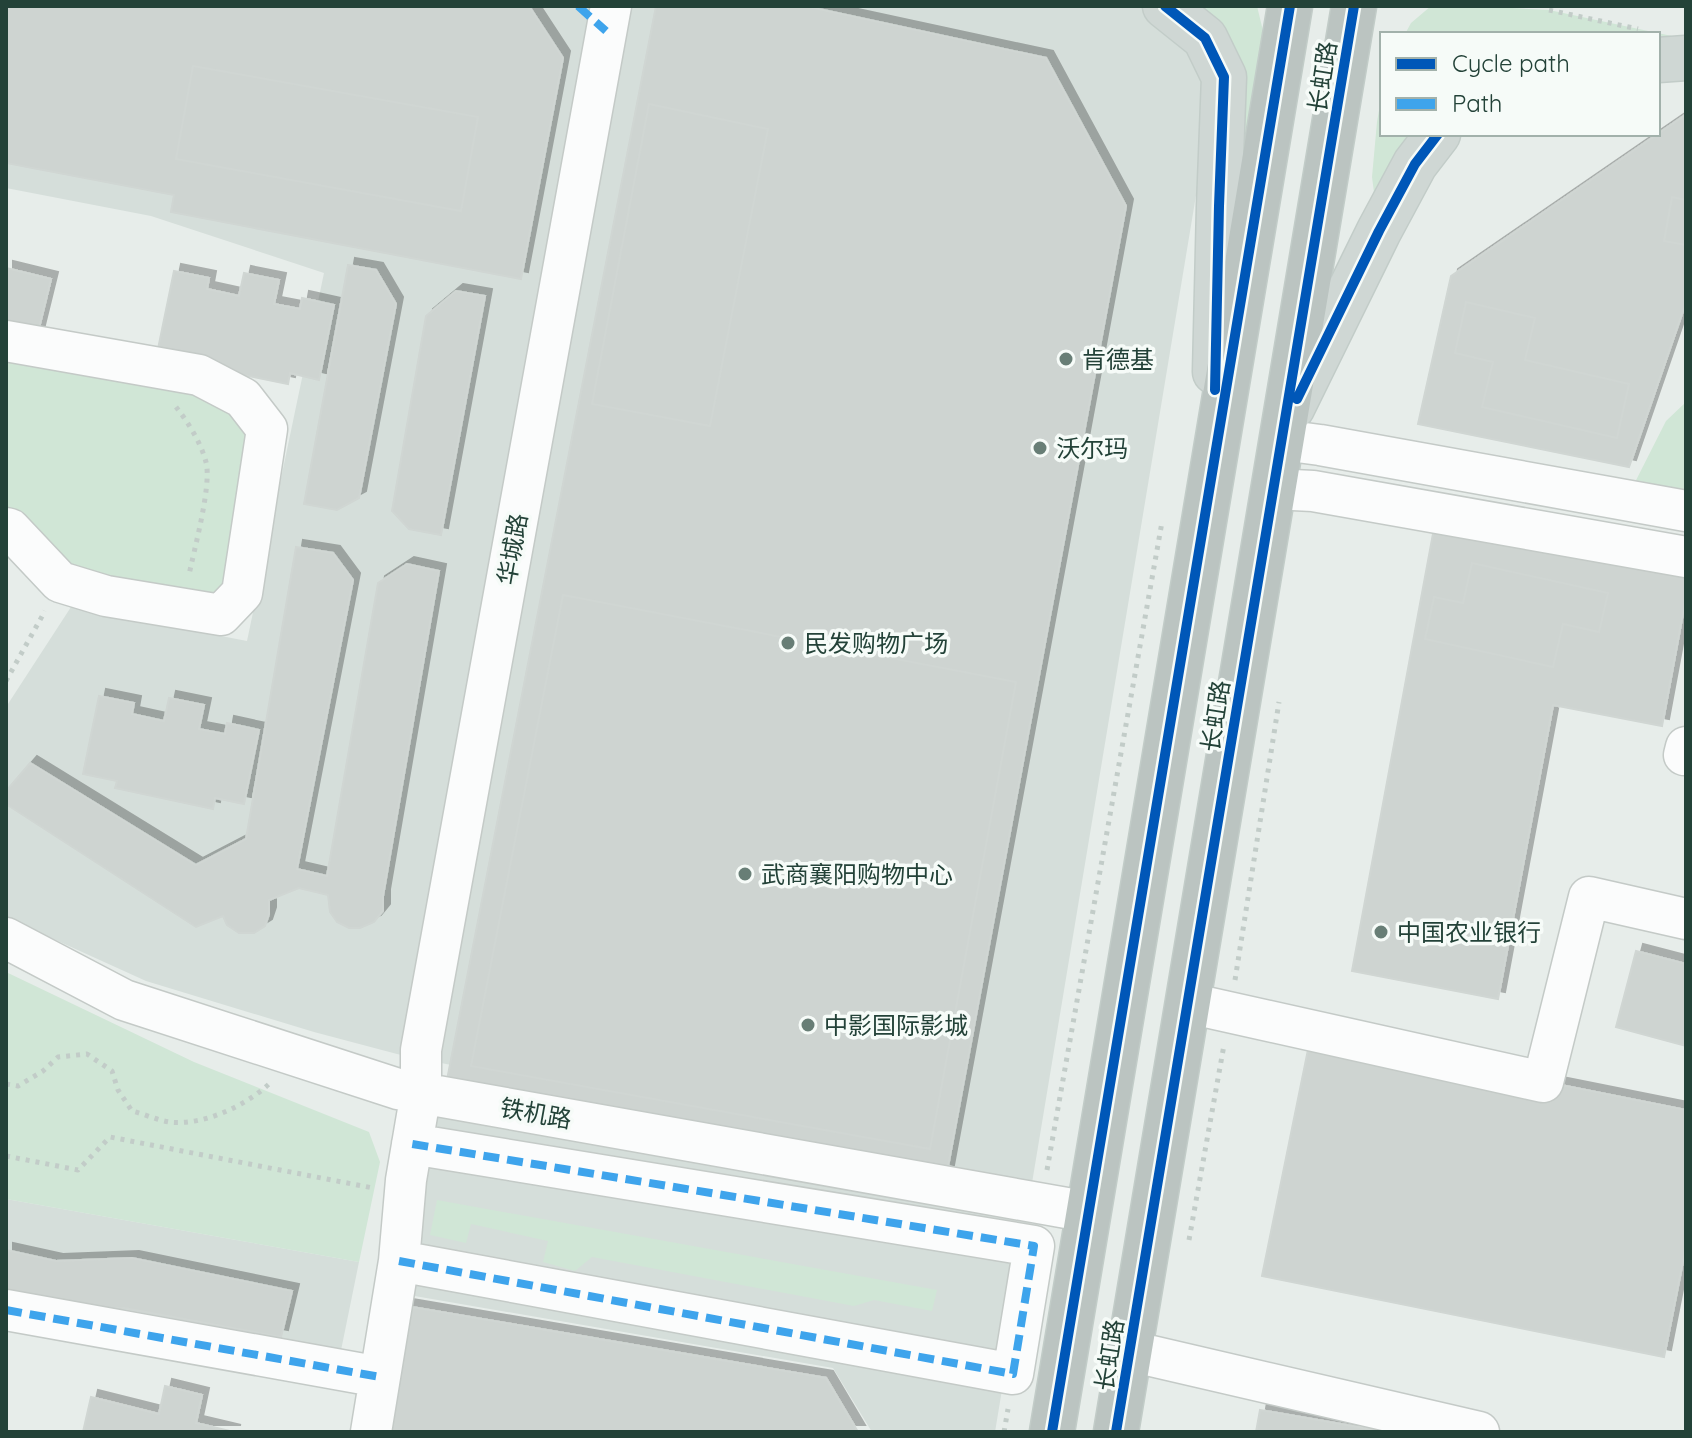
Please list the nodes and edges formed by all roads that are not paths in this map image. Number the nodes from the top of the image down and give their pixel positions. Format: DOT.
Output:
graph roads {
  1 [pos="1165,6"];
  2 [pos="1290,6"];
  3 [pos="1354,6"];
  4 [pos="598,14"];
  5 [pos="1660,48"];
  6 [pos="1686,58"];
  7 [pos="1436,136"];
  8 [pos="6,341"];
  9 [pos="1279,457"];
  10 [pos="1214,462"];
  11 [pos="1686,511"];
  12 [pos="6,528"];
  13 [pos="1686,557"];
  14 [pos="1686,747"];
  15 [pos="1686,755"];
  16 [pos="1686,919"];
  17 [pos="6,938"];
  18 [pos="1188,1003"];
  19 [pos="421,1092"];
  20 [pos="412,1144"];
  21 [pos="1089,1212"];
  22 [pos="399,1261"];
  23 [pos="6,1310"];
  24 [pos="1130,1351"];
  25 [pos="380,1377"];
  26 [pos="371,1432"];
  27 [pos="1052,1432"];
  28 [pos="1116,1432"];
  29 [pos="1479,1432"];
  1 -- 10 [label="main road"];
  2 -- 10 [label="highway, 长虹路"];
  3 -- 9 [label="highway, 长虹路"];
  4 -- 19 [label="street, 华城路"];
  5 -- 6 [label="main road"];
  7 -- 9 [label="main road"];
  8 -- 12 [label="street"];
  9 -- 10 [label="highway"];
  9 -- 11 [label="street"];
  9 -- 13 [label="street"];
  9 -- 18 [label="highway, 长虹路"];
  10 -- 21 [label="highway, 长虹路"];
  14 -- 15 [label="street"];
  16 -- 18 [label="street"];
  17 -- 19 [label="street, 铁机路"];
  18 -- 24 [label="highway, 长虹路"];
  19 -- 20 [label="street, 华城路"];
  19 -- 21 [label="street, 铁机路"];
  20 -- 22 [label="street, 华城路"];
  20 -- 22 [label="street"];
  21 -- 27 [label="highway, 长虹路"];
  22 -- 25 [label="street, 华城路"];
  23 -- 25 [label="street"];
  24 -- 28 [label="highway, 长虹路"];
  24 -- 29 [label="street"];
  25 -- 26 [label="street, 华城路"];
}
